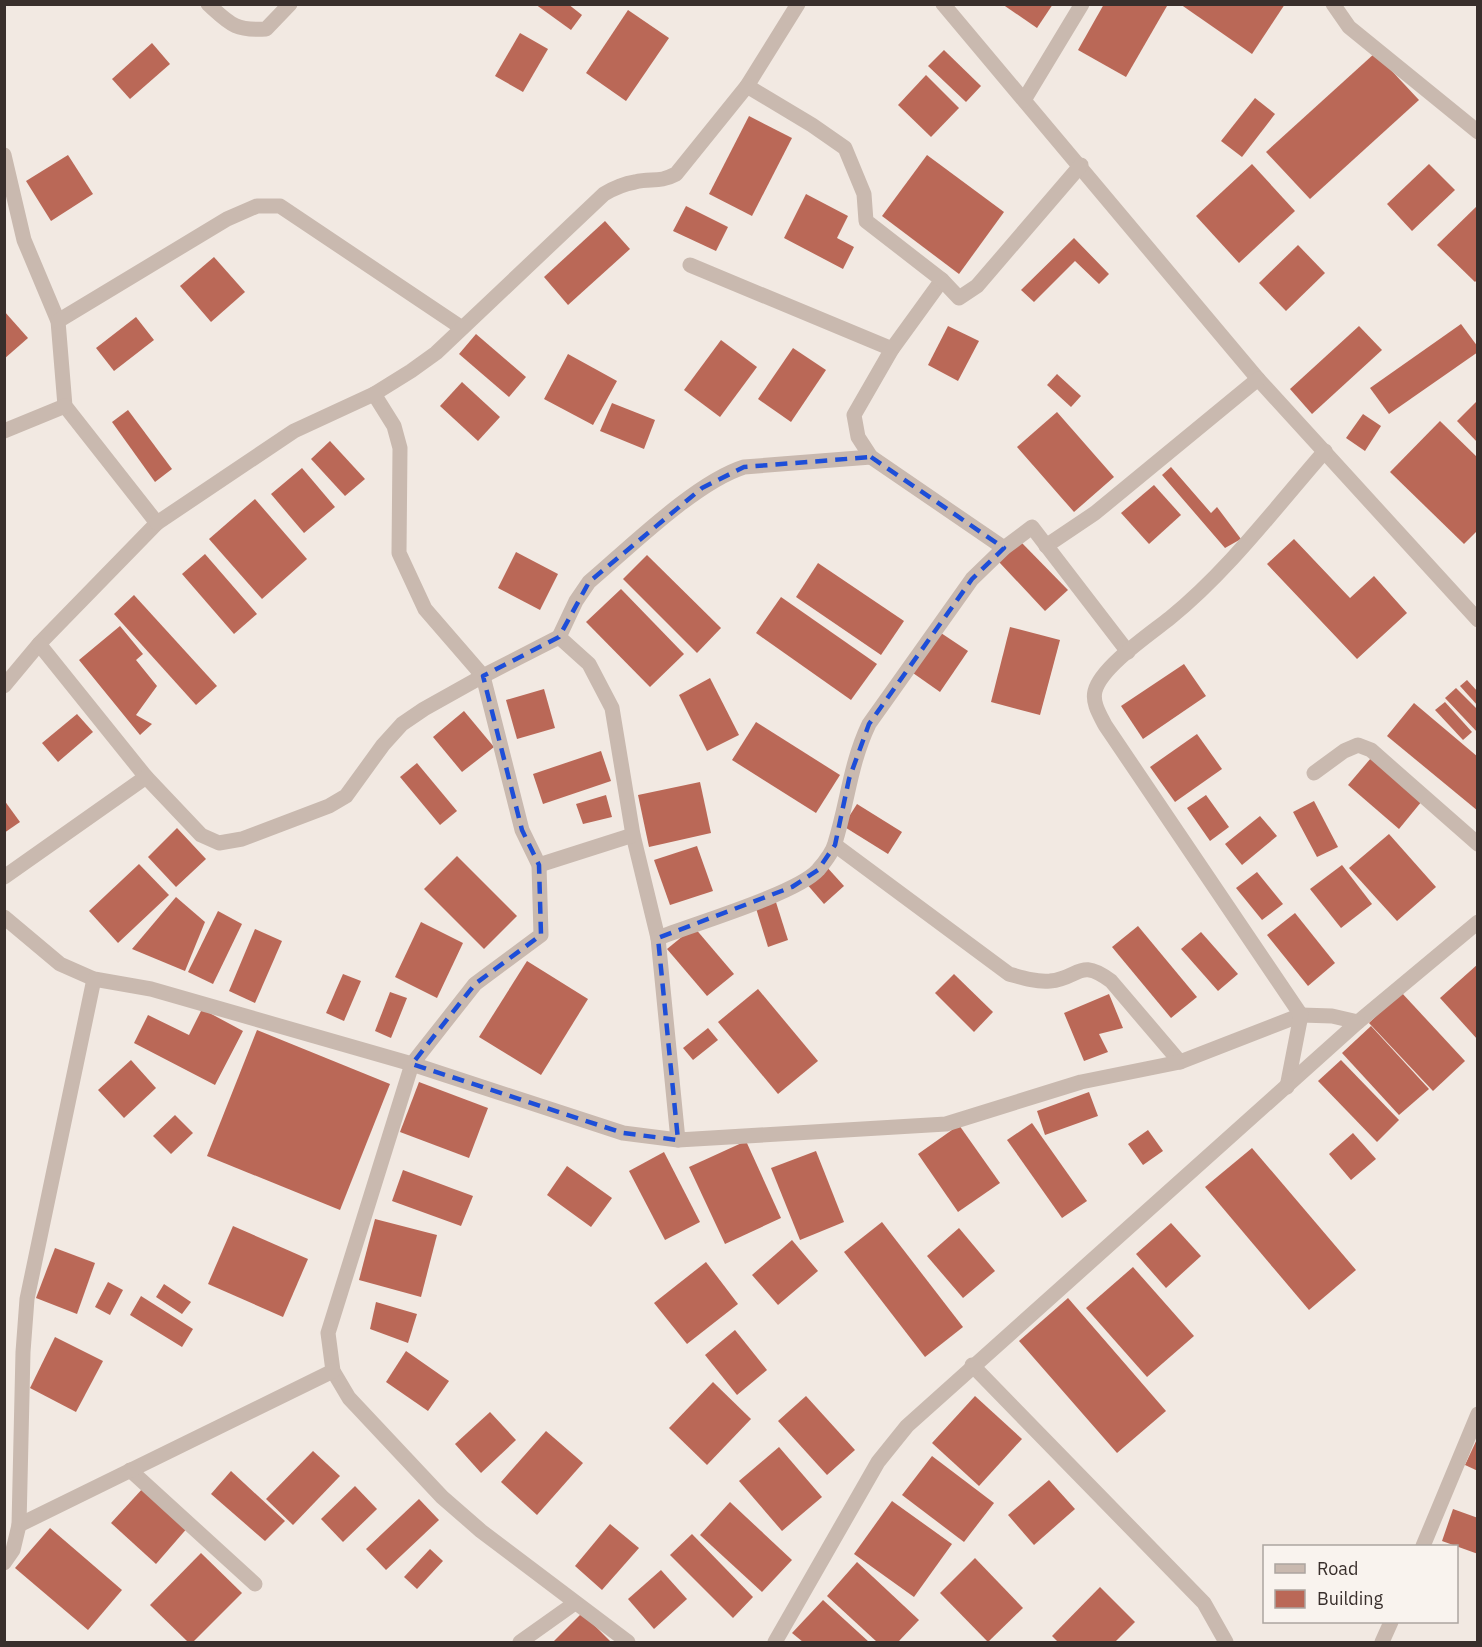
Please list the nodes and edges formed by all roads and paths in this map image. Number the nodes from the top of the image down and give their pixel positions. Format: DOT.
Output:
graph roads {
  1 [pos="208,4"];
  2 [pos="290,4"];
  3 [pos="798,4"];
  4 [pos="944,4"];
  5 [pos="1082,4"];
  6 [pos="1333,4"];
  7 [pos="747,86"];
  8 [pos="1024,100"];
  9 [pos="1478,132"];
  10 [pos="5,158"];
  11 [pos="1081,165"];
  12 [pos="690,265"];
  13 [pos="942,280"];
  14 [pos="58,321"];
  15 [pos="462,328"];
  16 [pos="892,349"];
  17 [pos="1258,379"];
  18 [pos="374,394"];
  19 [pos="65,406"];
  20 [pos="4,431"];
  21 [pos="1325,451"];
  22 [pos="871,457"];
  23 [pos="157,524"];
  24 [pos="1046,546"];
  25 [pos="1004,548"];
  26 [pos="1478,620"];
  27 [pos="559,637"];
  28 [pos="39,644"];
  29 [pos="1128,652"];
  30 [pos="483,676"];
  31 [pos="4,686"];
  32 [pos="1314,773"];
  33 [pos="146,777"];
  34 [pos="633,835"];
  35 [pos="1478,844"];
  36 [pos="835,845"];
  37 [pos="539,865"];
  38 [pos="4,877"];
  39 [pos="4,917"];
  40 [pos="1478,922"];
  41 [pos="658,938"];
  42 [pos="94,979"];
  43 [pos="1300,1015"];
  44 [pos="1358,1022"];
  45 [pos="1180,1062"];
  46 [pos="412,1064"];
  47 [pos="1287,1087"];
  48 [pos="678,1140"];
  49 [pos="972,1365"];
  50 [pos="333,1371"];
  51 [pos="1478,1414"];
  52 [pos="130,1470"];
  53 [pos="19,1525"];
  54 [pos="1423,1545"];
  55 [pos="4,1563"];
  56 [pos="255,1584"];
  57 [pos="575,1603"];
  58 [pos="1391,1623"];
  59 [pos="520,1642"];
  60 [pos="628,1642"];
  61 [pos="775,1642"];
  62 [pos="1226,1642"];
  63 [pos="1382,1642"];
  1 -- 2 [label="street"];
  3 -- 7 [label="street"];
  4 -- 8 [label="street"];
  5 -- 8 [label="street"];
  6 -- 9 [label="street"];
  7 -- 13 [label="street"];
  7 -- 15 [label="street"];
  8 -- 11 [label="street"];
  10 -- 14 [label="street"];
  11 -- 13 [label="street"];
  11 -- 17 [label="street"];
  12 -- 16 [label="street"];
  13 -- 16 [label="street"];
  14 -- 15 [label="street"];
  14 -- 19 [label="street"];
  15 -- 18 [label="street"];
  16 -- 22 [label="street"];
  17 -- 21 [label="street"];
  17 -- 24 [label="street"];
  18 -- 23 [label="street"];
  18 -- 30 [label="street"];
  19 -- 20 [label="street"];
  19 -- 23 [label="street"];
  21 -- 26 [label="street"];
  21 -- 29 [label="street"];
  22 -- 25 [label="street"];
  22 -- 27 [label="street"];
  23 -- 28 [label="street"];
  24 -- 25 [label="street"];
  24 -- 29 [label="street"];
  25 -- 36 [label="street"];
  27 -- 30 [label="street"];
  27 -- 34 [label="street"];
  28 -- 31 [label="street"];
  28 -- 33 [label="street"];
  29 -- 43 [label="street"];
  30 -- 33 [label="street"];
  30 -- 37 [label="street"];
  32 -- 35 [label="street"];
  33 -- 38 [label="street"];
  34 -- 37 [label="street"];
  34 -- 41 [label="street"];
  36 -- 41 [label="street"];
  36 -- 45 [label="street"];
  37 -- 46 [label="street"];
  39 -- 42 [label="street"];
  40 -- 44 [label="street"];
  41 -- 48 [label="street"];
  42 -- 46 [label="street"];
  42 -- 53 [label="street"];
  43 -- 44 [label="street"];
  43 -- 45 [label="street"];
  43 -- 47 [label="street"];
  44 -- 47 [label="street"];
  45 -- 48 [label="street"];
  46 -- 48 [label="street"];
  46 -- 50 [label="street"];
  47 -- 49 [label="street"];
  49 -- 61 [label="street"];
  49 -- 62 [label="street"];
  50 -- 52 [label="street"];
  50 -- 57 [label="street"];
  51 -- 54 [label="street"];
  52 -- 53 [label="street"];
  52 -- 56 [label="street"];
  53 -- 55 [label="street"];
  57 -- 59 [label="street"];
  57 -- 60 [label="street"];
  58 -- 63 [label="street"];
}
